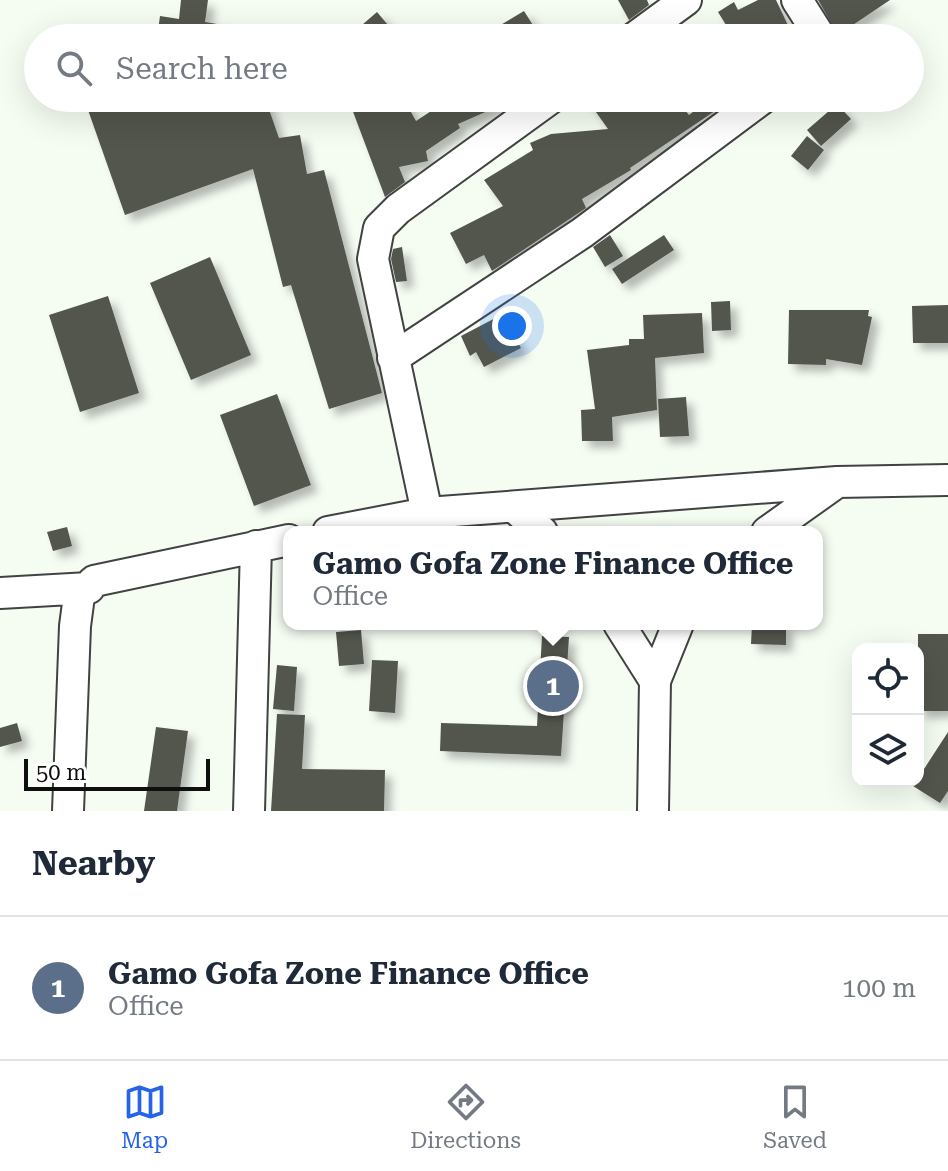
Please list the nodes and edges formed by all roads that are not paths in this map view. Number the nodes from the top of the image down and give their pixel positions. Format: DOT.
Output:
graph roads {
  1 [pos="686,0"];
  2 [pos="797,0"];
  3 [pos="653,24"];
  4 [pos="812,24"];
  5 [pos="532,112"];
  6 [pos="744,112"];
  7 [pos="393,358"];
  8 [pos="948,480"];
  9 [pos="837,482"];
  10 [pos="514,507"];
  11 [pos="427,513"];
  12 [pos="359,526"];
  13 [pos="535,526"];
  14 [pos="775,526"];
  15 [pos="283,541"];
  16 [pos="256,546"];
  17 [pos="89,588"];
  18 [pos="0,593"];
  19 [pos="623,630"];
  20 [pos="676,630"];
  21 [pos="655,681"];
  22 [pos="68,811"];
  23 [pos="249,811"];
  24 [pos="653,811"];
  1 -- 3 [label="street"];
  2 -- 4 [label="street"];
  5 -- 7 [label="street"];
  6 -- 7 [label="street"];
  7 -- 11 [label="street"];
  8 -- 9 [label="street"];
  9 -- 10 [label="street"];
  9 -- 14 [label="street"];
  10 -- 11 [label="street"];
  10 -- 13 [label="street"];
  11 -- 12 [label="street"];
  15 -- 16 [label="street"];
  16 -- 17 [label="street"];
  16 -- 23 [label="street"];
  17 -- 18 [label="street"];
  17 -- 22 [label="street"];
  19 -- 21 [label="street"];
  20 -- 21 [label="street"];
  21 -- 24 [label="street"];
}
